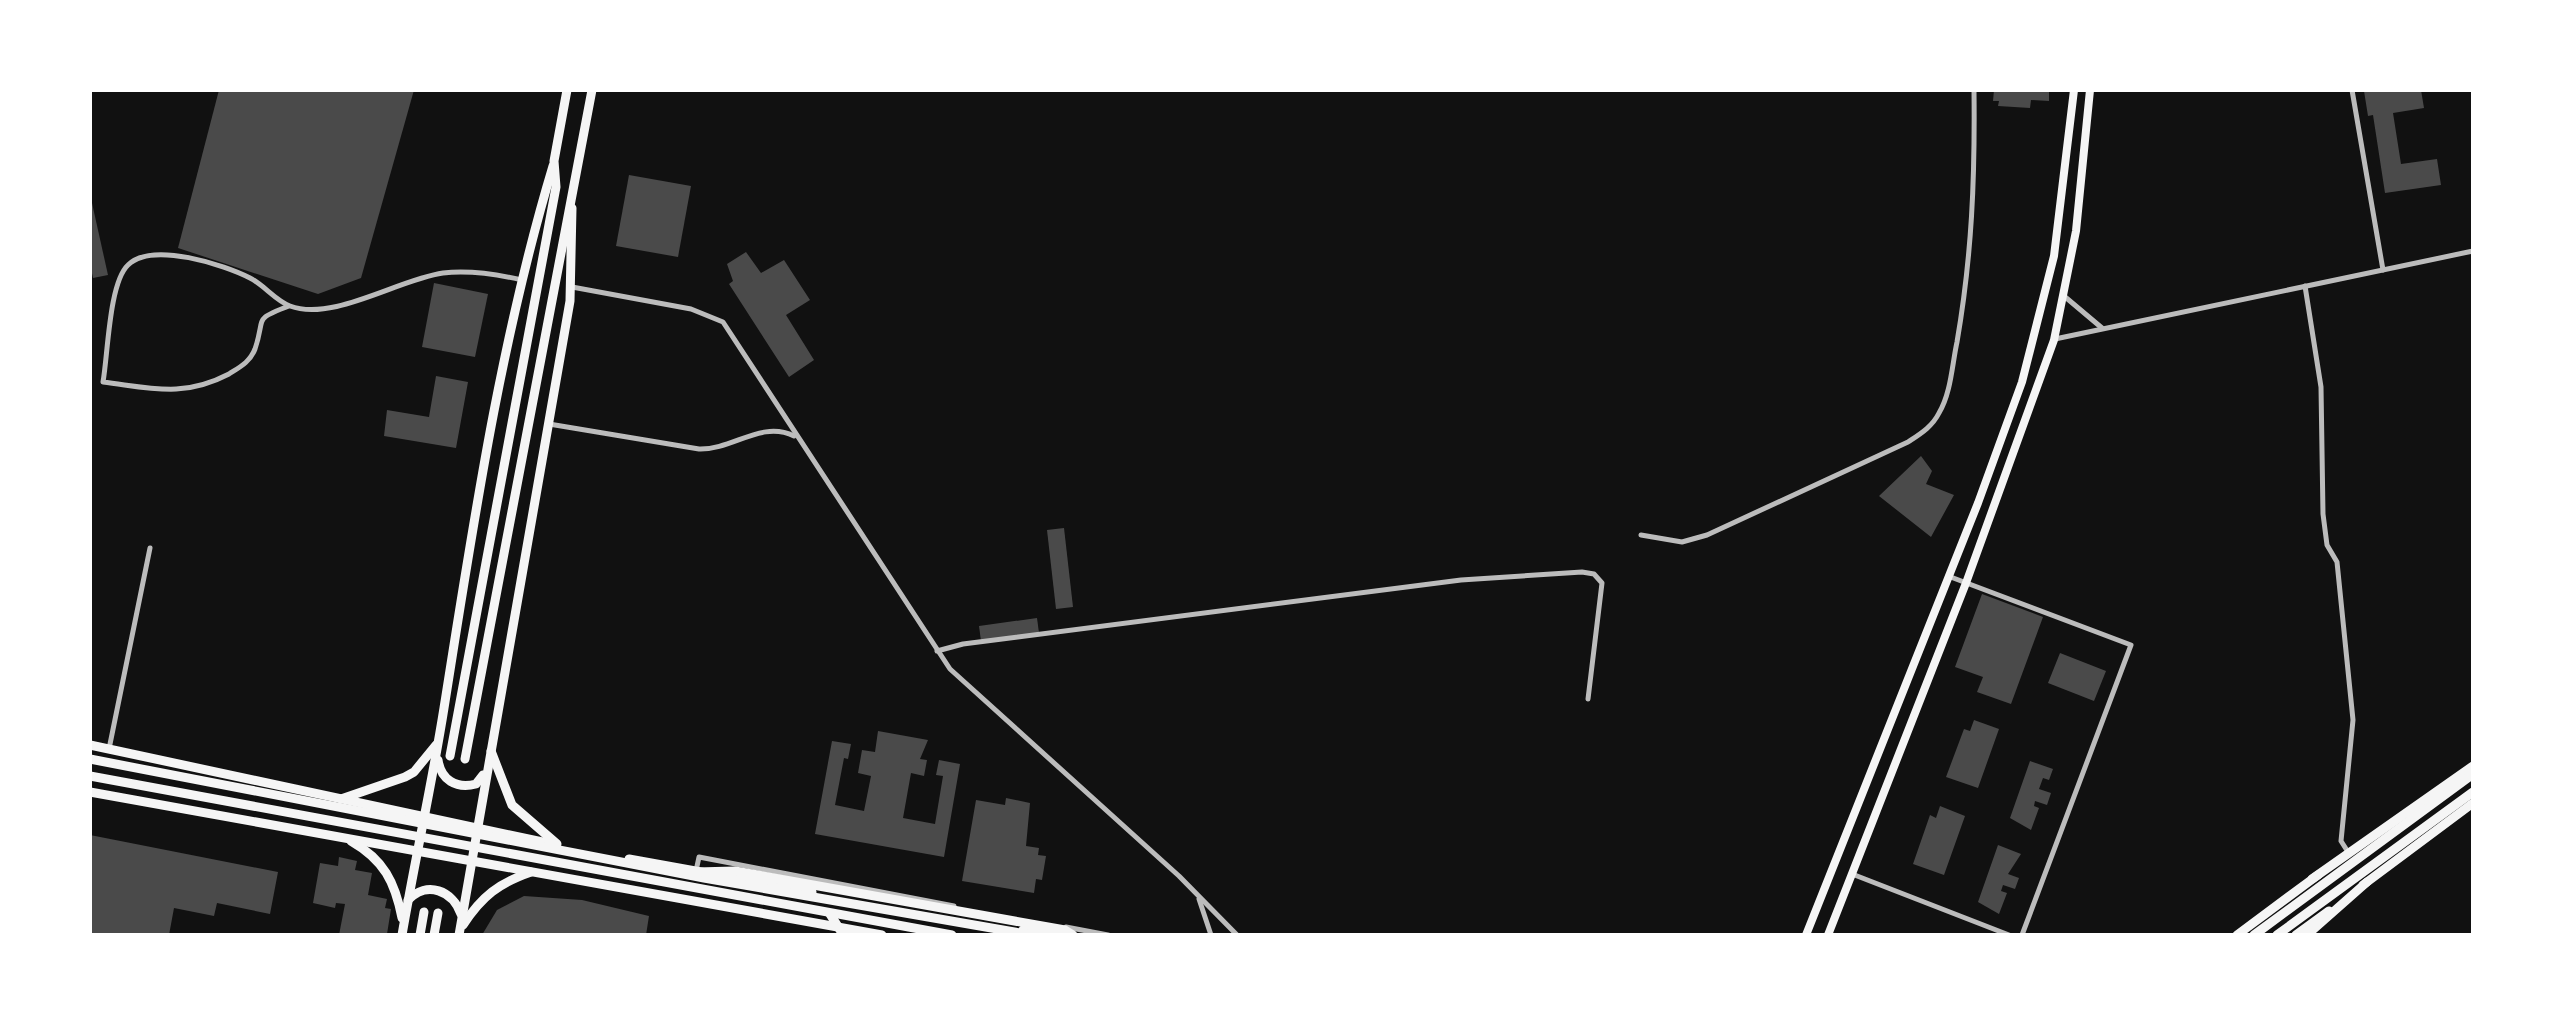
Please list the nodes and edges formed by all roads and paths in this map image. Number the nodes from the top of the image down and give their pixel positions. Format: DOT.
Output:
graph roads {
  1 [pos="567,90"];
  2 [pos="592,90"];
  3 [pos="1974,90"];
  4 [pos="2074,90"];
  5 [pos="2090,90"];
  6 [pos="2352,90"];
  7 [pos="554,161"];
  8 [pos="572,192"];
  9 [pos="2473,251"];
  10 [pos="2383,271"];
  11 [pos="522,280"];
  12 [pos="2305,286"];
  13 [pos="572,287"];
  14 [pos="2064,296"];
  15 [pos="289,306"];
  16 [pos="2103,328"];
  17 [pos="2054,340"];
  18 [pos="549,424"];
  19 [pos="794,436"];
  20 [pos="1641,535"];
  21 [pos="150,548"];
  22 [pos="1948,576"];
  23 [pos="1966,583"];
  24 [pos="937,651"];
  25 [pos="1588,699"];
  26 [pos="439,742"];
  27 [pos="90,745"];
  28 [pos="490,747"];
  29 [pos="109,749"];
  30 [pos="437,753"];
  31 [pos="450,756"];
  32 [pos="90,759"];
  33 [pos="465,759"];
  34 [pos="2473,764"];
  35 [pos="487,770"];
  36 [pos="2473,774"];
  37 [pos="90,776"];
  38 [pos="90,792"];
  39 [pos="2473,792"];
  40 [pos="338,800"];
  41 [pos="2473,803"];
  42 [pos="423,818"];
  43 [pos="478,829"];
  44 [pos="345,837"];
  45 [pos="559,846"];
  46 [pos="417,850"];
  47 [pos="2348,852"];
  48 [pos="472,860"];
  49 [pos="535,871"];
  50 [pos="696,872"];
  51 [pos="1852,874"];
  52 [pos="2312,879"];
  53 [pos="2367,882"];
  54 [pos="1198,895"];
  55 [pos="408,900"];
  56 [pos="424,912"];
  57 [pos="438,913"];
  58 [pos="830,914"];
  59 [pos="462,917"];
  60 [pos="403,931"];
  61 [pos="460,933"];
  62 [pos="420,935"];
  63 [pos="434,935"];
  64 [pos="852,935"];
  65 [pos="882,935"];
  66 [pos="952,935"];
  67 [pos="1032,935"];
  68 [pos="1053,935"];
  69 [pos="1073,935"];
  70 [pos="1108,935"];
  71 [pos="1211,935"];
  72 [pos="1237,935"];
  73 [pos="1806,935"];
  74 [pos="1828,935"];
  75 [pos="2009,935"];
  76 [pos="2022,935"];
  77 [pos="2237,935"];
  78 [pos="2254,935"];
  79 [pos="2277,935"];
  80 [pos="2296,935"];
  81 [pos="2307,935"];
  1 -- 7 [label="main road"];
  2 -- 8 [label="main road"];
  3 -- 20 [label="street"];
  4 -- 22 [label="main road"];
  5 -- 14 [label="main road"];
  6 -- 10 [label="street"];
  7 -- 11 [label="main road"];
  7 -- 31 [label="main road"];
  8 -- 13 [label="main road"];
  8 -- 33 [label="main road"];
  9 -- 10 [label="street"];
  10 -- 12 [label="street"];
  11 -- 15 [label="street"];
  11 -- 26 [label="main road"];
  12 -- 16 [label="street"];
  12 -- 47 [label="street"];
  13 -- 18 [label="main road"];
  13 -- 19 [label="street"];
  14 -- 16 [label="street"];
  14 -- 17 [label="main road"];
  15 -- 15 [label="street"];
  16 -- 17 [label="street"];
  17 -- 23 [label="main road"];
  18 -- 19 [label="street"];
  18 -- 28 [label="main road"];
  19 -- 24 [label="street"];
  21 -- 29 [label="street"];
  22 -- 23 [label="street"];
  22 -- 73 [label="main road"];
  23 -- 51 [label="main road"];
  23 -- 76 [label="street"];
  24 -- 25 [label="street"];
  24 -- 54 [label="street"];
  26 -- 30 [label="main road"];
  26 -- 40 [label="main road"];
  27 -- 29 [label="main road"];
  28 -- 35 [label="main road"];
  28 -- 45 [label="main road"];
  29 -- 40 [label="main road"];
  30 -- 35 [label="main road"];
  30 -- 42 [label="main road"];
  32 -- 67 [label="main road"];
  34 -- 47 [label="main road"];
  34 -- 52 [label="main road"];
  35 -- 43 [label="main road"];
  36 -- 78 [label="main road"];
  37 -- 58 [label="main road"];
  38 -- 44 [label="main road"];
  39 -- 79 [label="main road"];
  40 -- 42 [label="main road"];
  41 -- 53 [label="main road"];
  42 -- 43 [label="main road"];
  42 -- 46 [label="main road"];
  43 -- 45 [label="main road"];
  43 -- 48 [label="main road"];
  44 -- 46 [label="main road"];
  44 -- 60 [label="main road"];
  45 -- 50 [label="main road"];
  46 -- 48 [label="main road"];
  46 -- 55 [label="main road"];
  47 -- 52 [label="main road"];
  48 -- 49 [label="main road"];
  48 -- 59 [label="main road"];
  49 -- 61 [label="main road"];
  49 -- 65 [label="main road"];
  50 -- 68 [label="main road"];
  50 -- 69 [label="main road"];
  50 -- 70 [label="street"];
  51 -- 74 [label="main road"];
  51 -- 75 [label="street"];
  52 -- 77 [label="main road"];
  53 -- 80 [label="main road"];
  53 -- 81 [label="main road"];
  54 -- 71 [label="street"];
  54 -- 72 [label="street"];
  55 -- 59 [label="main road"];
  55 -- 60 [label="main road"];
  56 -- 62 [label="main road"];
  57 -- 63 [label="main road"];
  58 -- 64 [label="main road"];
  58 -- 66 [label="main road"];
  59 -- 61 [label="main road"];
}
